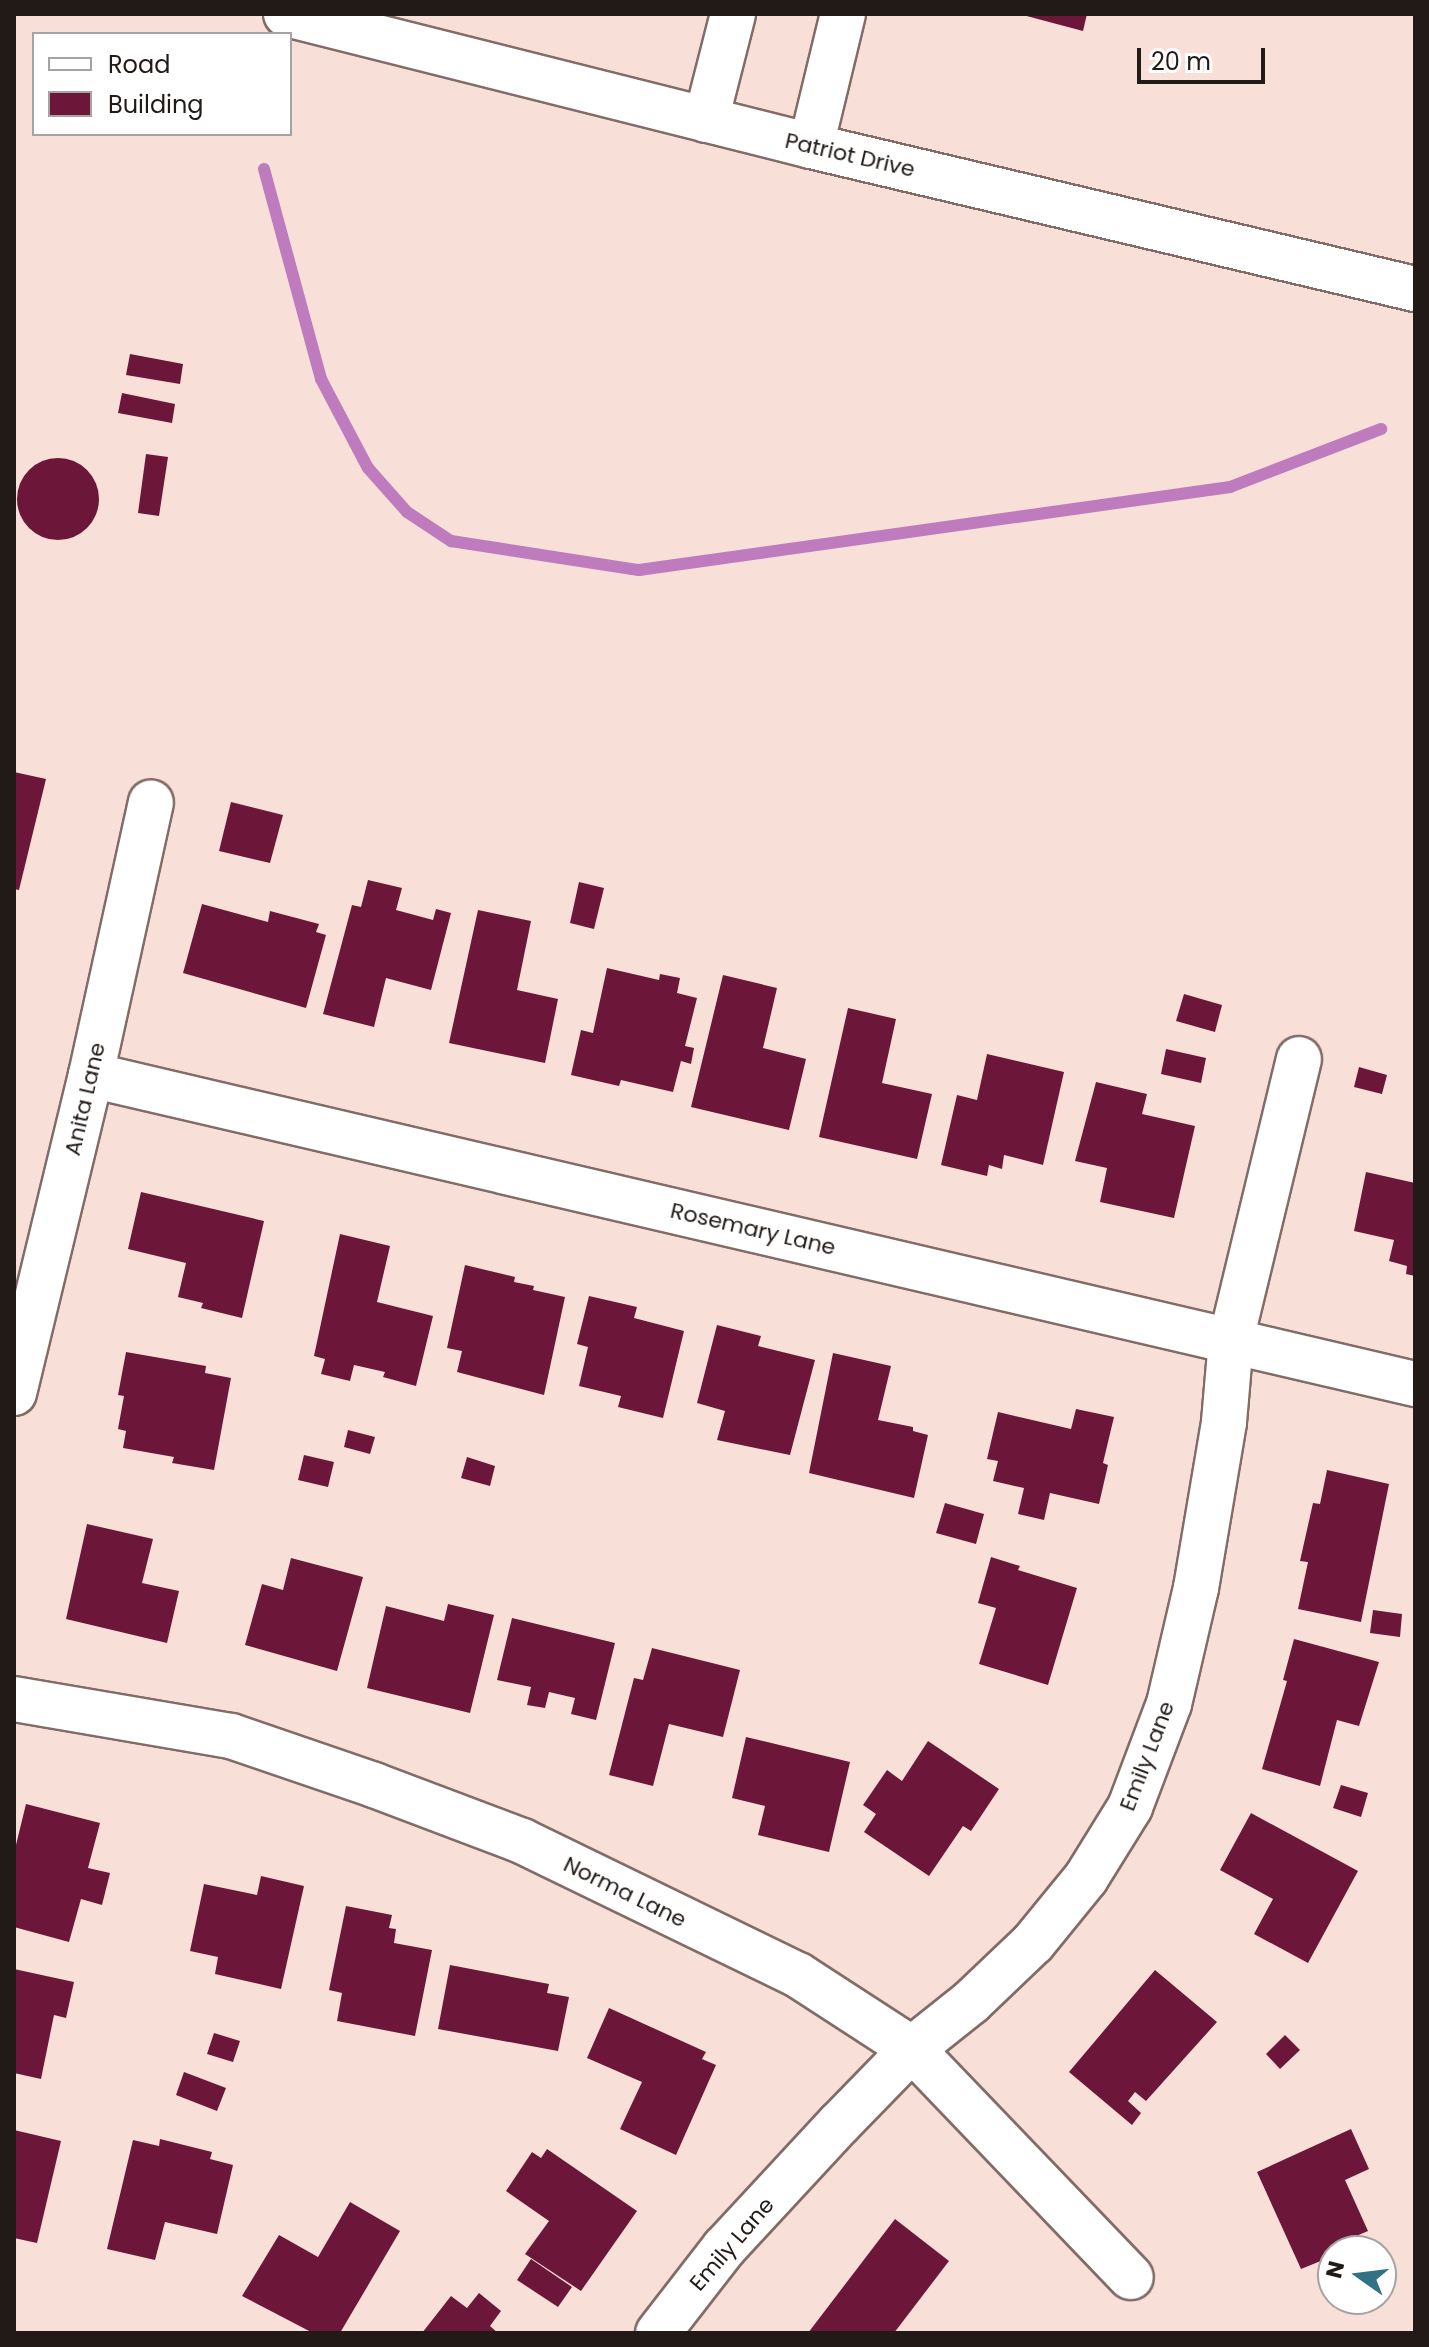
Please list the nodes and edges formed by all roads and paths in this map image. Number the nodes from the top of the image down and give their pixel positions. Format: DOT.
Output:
graph roads {
  1 [pos="286,14"];
  2 [pos="733,14"];
  3 [pos="843,14"];
  4 [pos="706,120"];
  5 [pos="811,146"];
  6 [pos="1415,289"];
  7 [pos="151,803"];
  8 [pos="1299,1059"];
  9 [pos="91,1075"];
  10 [pos="1231,1340"];
  11 [pos="1415,1384"];
  12 [pos="14,1393"];
  13 [pos="14,1699"];
  14 [pos="912,2049"];
  15 [pos="1131,2277"];
  16 [pos="658,2333"];
  1 -- 4 [label="street, Patriot Drive"];
  2 -- 4 [label="street"];
  3 -- 5 [label="street"];
  4 -- 5 [label="street, Patriot Drive"];
  5 -- 6 [label="street, Patriot Drive"];
  7 -- 9 [label="street, Anita Lane"];
  8 -- 10 [label="street, Emily Lane"];
  9 -- 10 [label="street, Rosemary Lane"];
  9 -- 12 [label="street, Anita Lane"];
  10 -- 11 [label="street, Rosemary Lane"];
  10 -- 14 [label="street, Emily Lane"];
  13 -- 14 [label="street, Norma Lane"];
  14 -- 15 [label="street, Norma Lane"];
  14 -- 16 [label="street, Emily Lane"];
}
